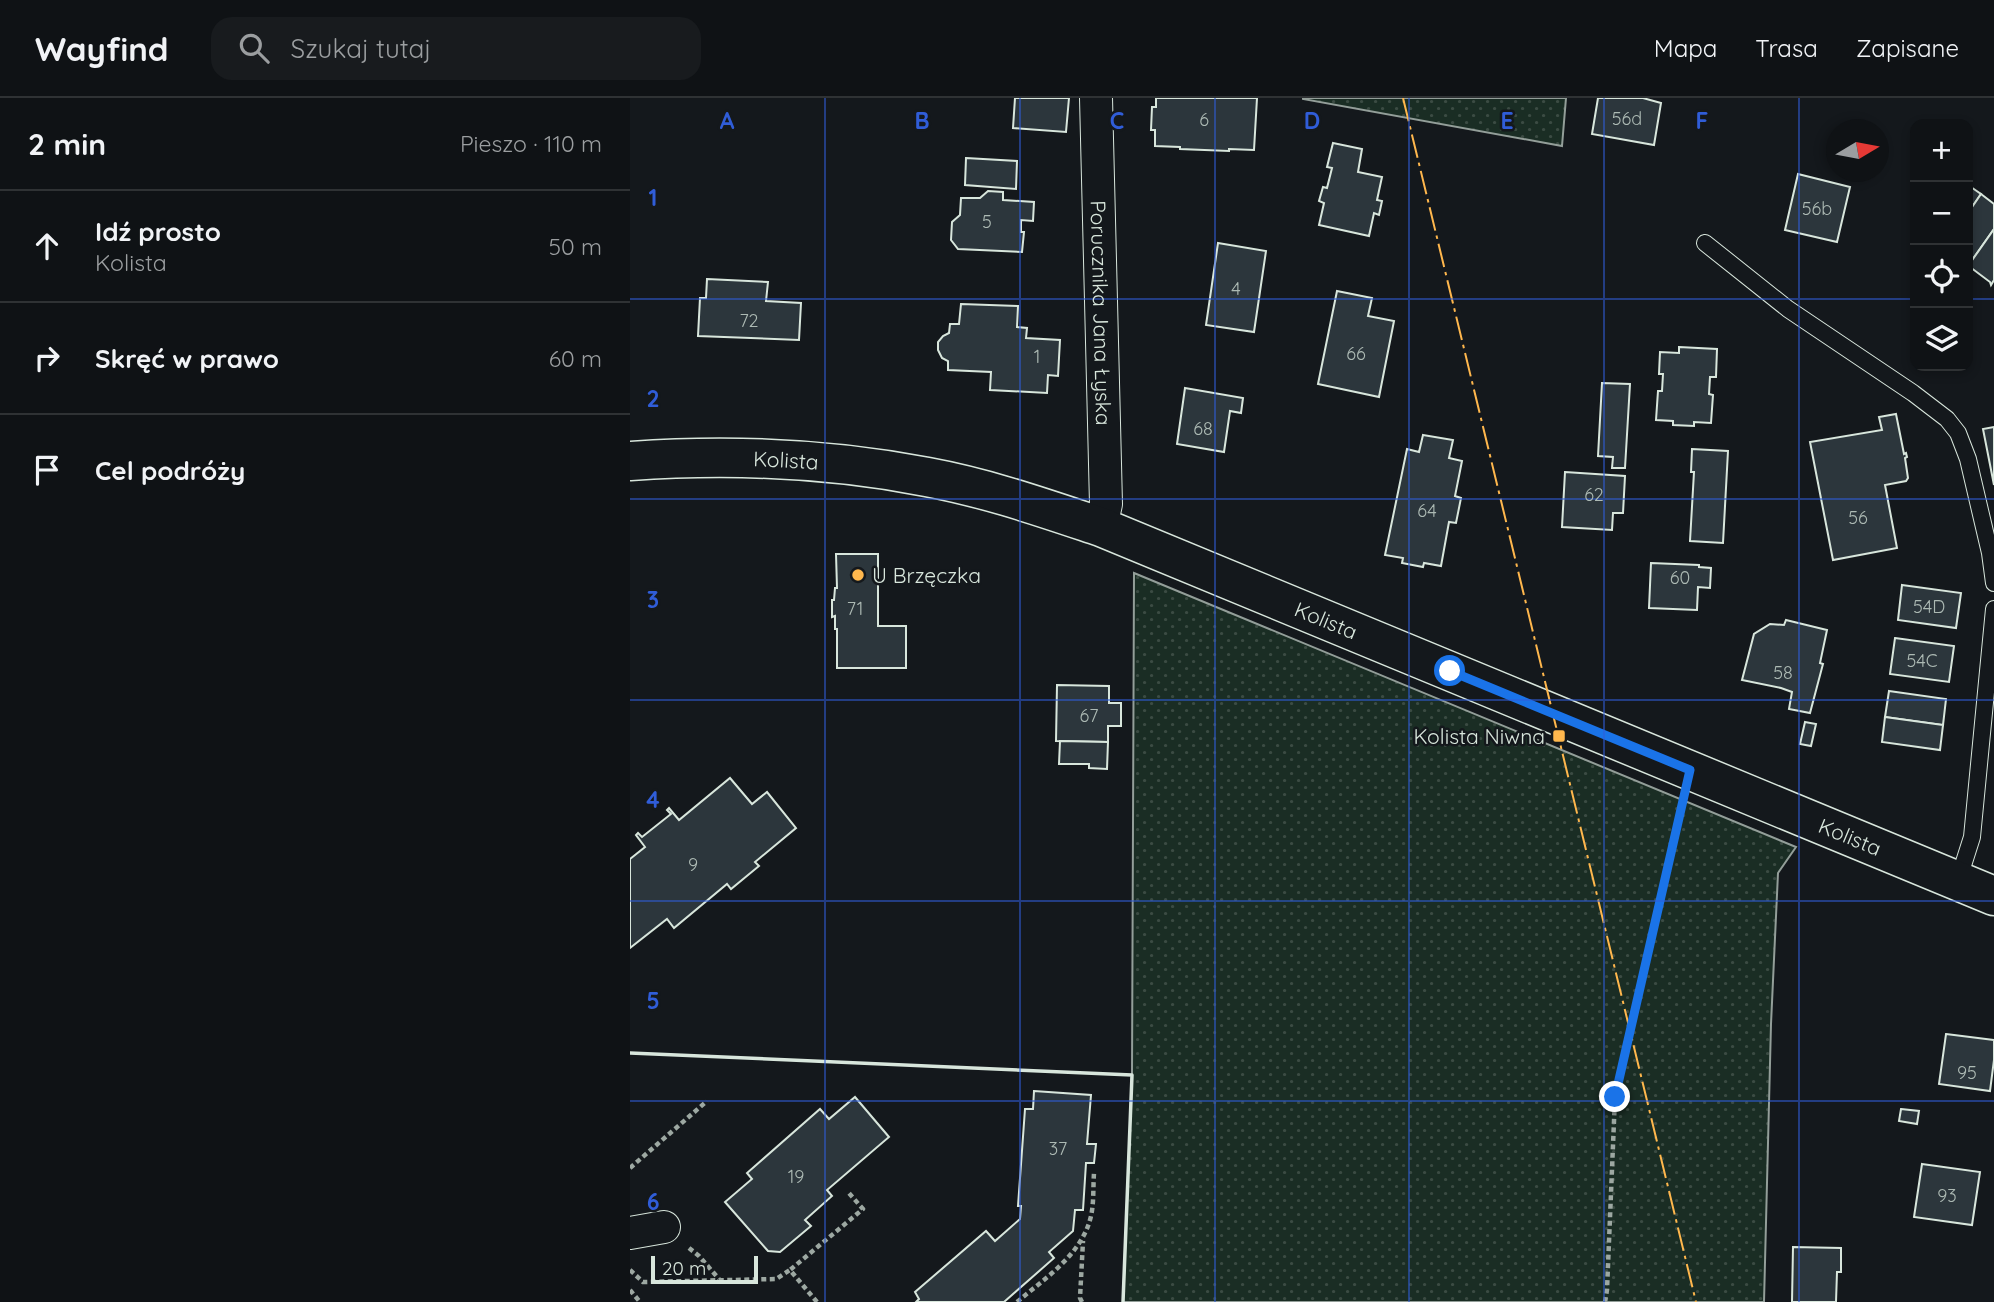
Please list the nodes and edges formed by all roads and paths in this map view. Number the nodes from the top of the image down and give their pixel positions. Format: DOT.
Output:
graph roads {
  1 [pos="1096,98"];
  2 [pos="1705,243"];
  3 [pos="630,461"];
  4 [pos="1101,527"];
  5 [pos="1994,583"];
  6 [pos="1994,609"];
  7 [pos="1690,770"];
  8 [pos="1958,881"];
  9 [pos="1994,895"];
  10 [pos="707,1101"];
  11 [pos="630,1168"];
  12 [pos="1094,1173"];
  13 [pos="848,1192"];
  14 [pos="664,1227"];
  15 [pos="630,1233"];
  16 [pos="1083,1240"];
  17 [pos="699,1256"];
  18 [pos="630,1270"];
  19 [pos="790,1270"];
  20 [pos="719,1280"];
  21 [pos="630,1290"];
  22 [pos="640,1302"];
  23 [pos="817,1302"];
  24 [pos="1017,1302"];
  25 [pos="1082,1302"];
  26 [pos="1605,1302"];
  1 -- 4 [label="street, Porucznika Jana Łyska"];
  2 -- 5 [label="lane"];
  3 -- 4 [label="street, Kolista"];
  4 -- 7 [label="street, Kolista"];
  6 -- 8 [label="lane"];
  7 -- 8 [label="street, Kolista"];
  7 -- 26 [label="path"];
  8 -- 9 [label="street, Kolista"];
  10 -- 11 [label="path"];
  12 -- 16 [label="path"];
  13 -- 19 [label="path"];
  14 -- 15 [label="street"];
  16 -- 24 [label="path"];
  16 -- 25 [label="path"];
  17 -- 20 [label="path"];
  18 -- 20 [label="path"];
  19 -- 20 [label="path"];
  19 -- 23 [label="path"];
  21 -- 22 [label="path"];
}
